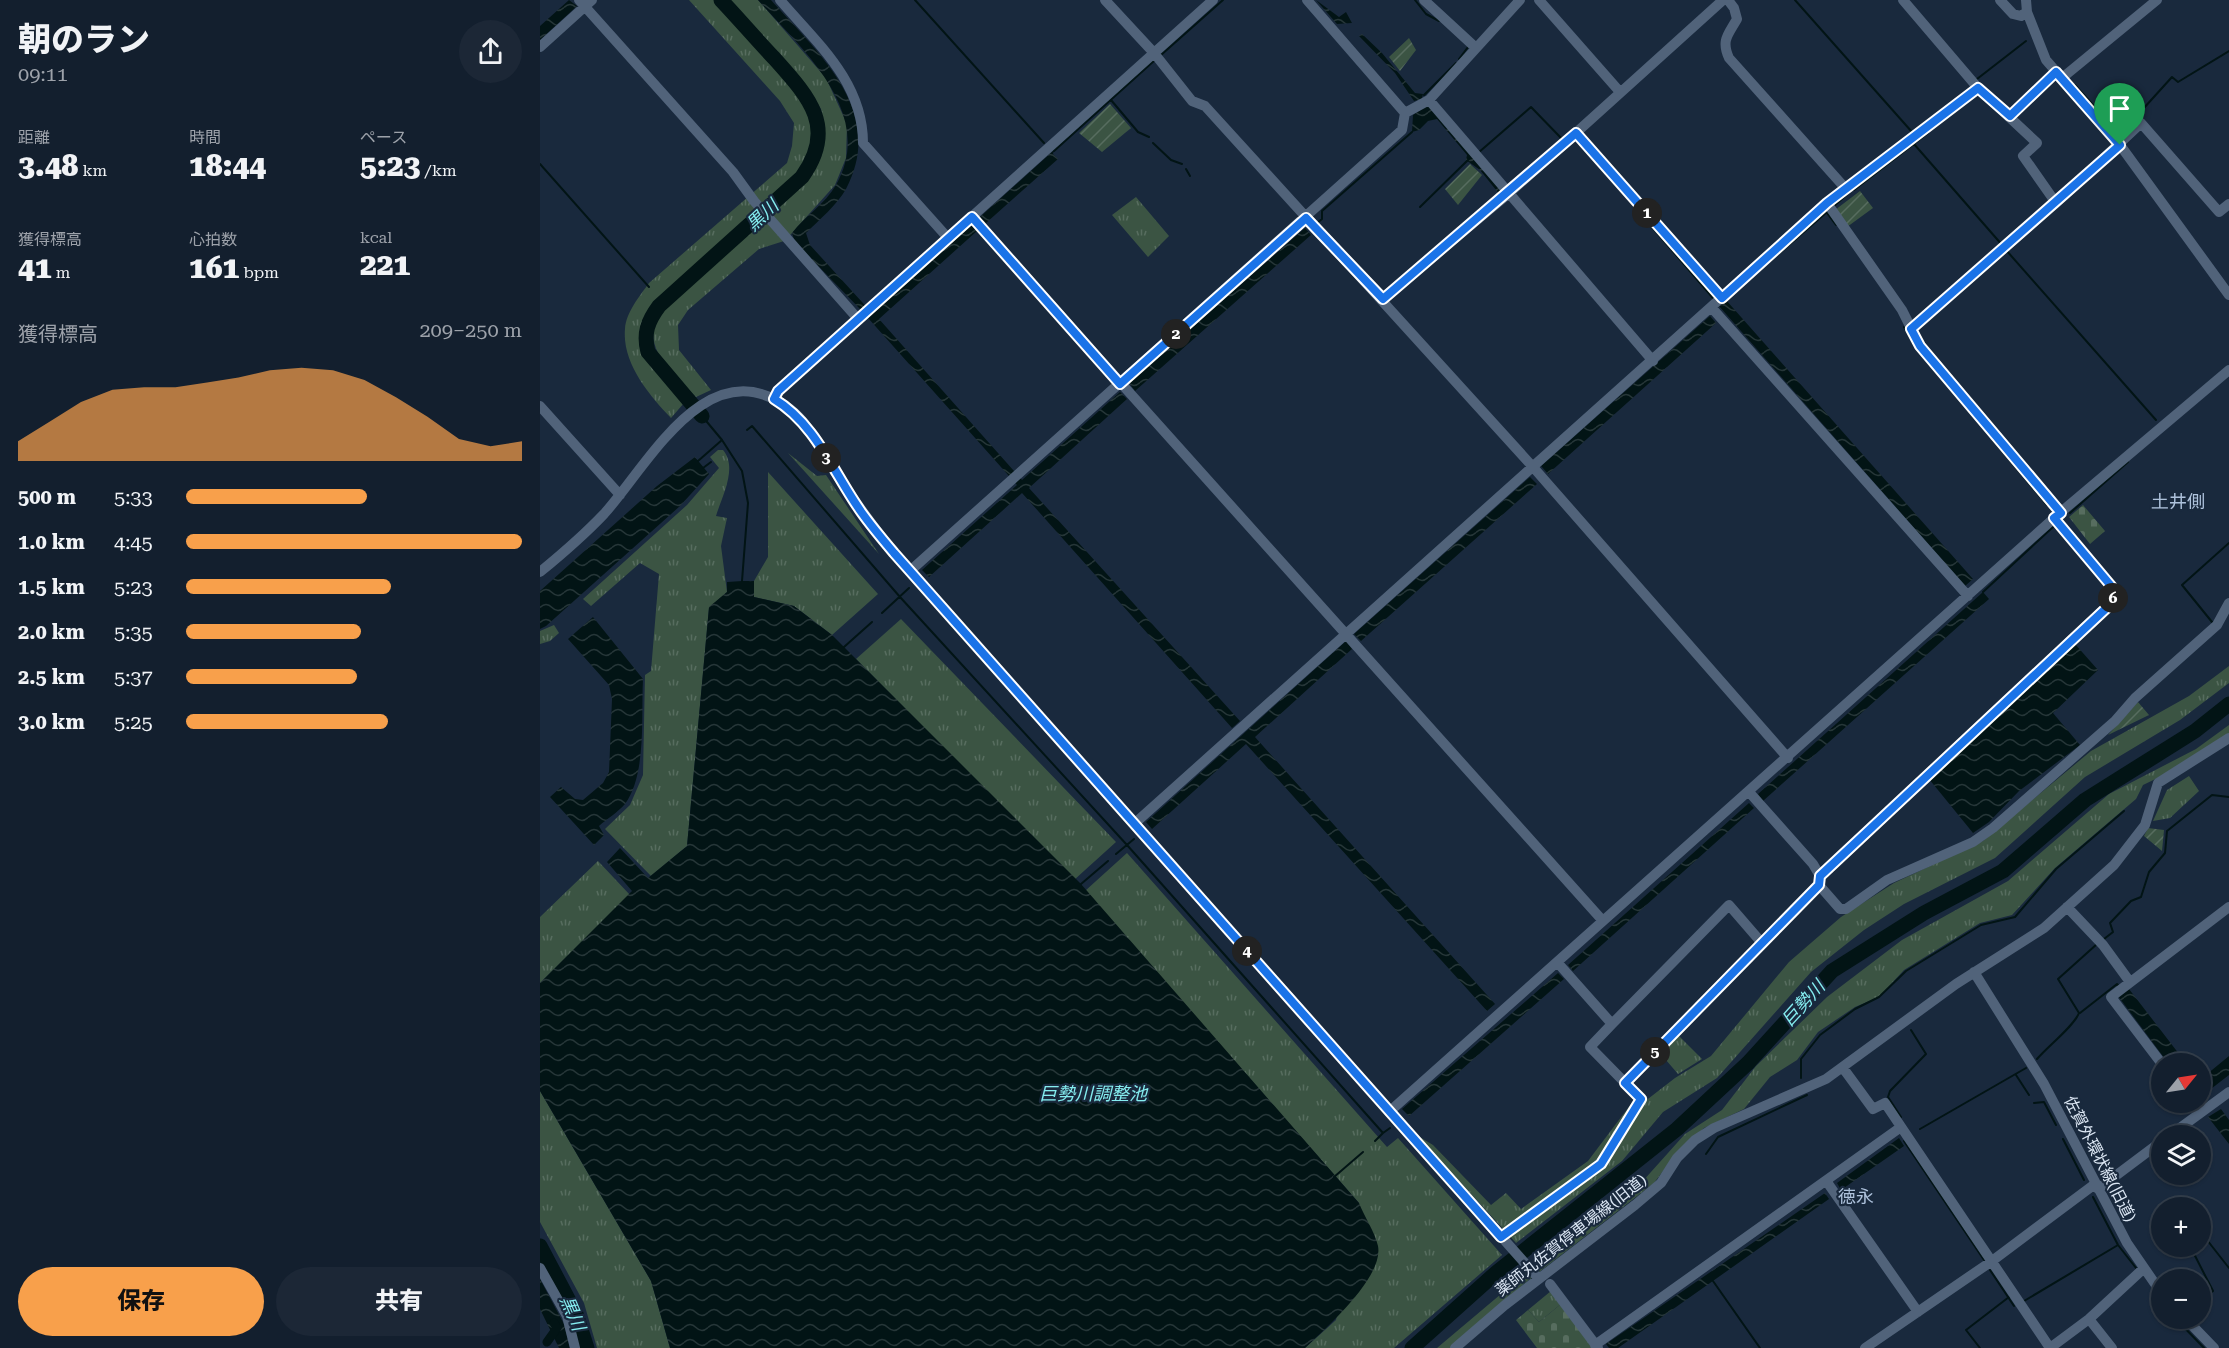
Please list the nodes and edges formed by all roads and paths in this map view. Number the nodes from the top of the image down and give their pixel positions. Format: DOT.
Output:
graph roads {
  1 [pos="780,0"];
  2 [pos="1105,0"];
  3 [pos="1214,0"];
  4 [pos="1307,0"];
  5 [pos="1424,0"];
  6 [pos="1520,0"];
  7 [pos="1539,0"];
  8 [pos="1723,0"];
  9 [pos="1728,0"];
  10 [pos="1903,0"];
  11 [pos="2000,0"];
  12 [pos="2026,0"];
  13 [pos="2157,0"];
  14 [pos="586,2"];
  15 [pos="2026,12"];
  16 [pos="540,47"];
  17 [pos="1476,48"];
  18 [pos="1157,57"];
  19 [pos="2059,75"];
  20 [pos="1981,91"];
  21 [pos="1620,92"];
  22 [pos="1429,100"];
  23 [pos="1405,113"];
  24 [pos="2010,116"];
  25 [pos="1576,133"];
  26 [pos="2118,143"];
  27 [pos="1850,186"];
  28 [pos="1507,195"];
  29 [pos="2053,199"];
  30 [pos="1829,207"];
  31 [pos="2224,208"];
  32 [pos="976,222"];
  33 [pos="1312,223"];
  34 [pos="948,238"];
  35 [pos="2229,295"];
  36 [pos="1722,298"];
  37 [pos="1383,299"];
  38 [pos="1716,313"];
  39 [pos="860,317"];
  40 [pos="1911,329"];
  41 [pos="1653,361"];
  42 [pos="2229,370"];
  43 [pos="1125,389"];
  44 [pos="774,399"];
  45 [pos="540,406"];
  46 [pos="1538,472"];
  47 [pos="620,495"];
  48 [pos="2057,515"];
  49 [pos="910,571"];
  50 [pos="540,572"];
  51 [pos="1972,592"];
  52 [pos="2229,603"];
  53 [pos="1351,639"];
  54 [pos="2229,738"];
  55 [pos="1788,758"];
  56 [pos="1754,798"];
  57 [pos="1134,824"];
  58 [pos="1819,880"];
  59 [pos="2229,907"];
  60 [pos="2067,908"];
  61 [pos="1603,921"];
  62 [pos="1761,942"];
  63 [pos="1563,968"];
  64 [pos="1974,972"];
  65 [pos="2124,987"];
  66 [pos="1612,1024"];
  67 [pos="2154,1053"];
  68 [pos="1843,1068"];
  69 [pos="1625,1083"];
  70 [pos="2229,1092"];
  71 [pos="2211,1104"];
  72 [pos="1389,1112"];
  73 [pos="2199,1113"];
  74 [pos="2183,1125"];
  75 [pos="1901,1128"];
  76 [pos="2151,1149"];
  77 [pos="2096,1187"];
  78 [pos="1831,1188"];
  79 [pos="1501,1237"];
  80 [pos="1992,1261"];
  81 [pos="540,1269"];
  82 [pos="2144,1269"];
  83 [pos="1539,1279"];
  84 [pos="2151,1279"];
  85 [pos="1550,1284"];
  86 [pos="1918,1311"];
  87 [pos="2089,1319"];
  88 [pos="2196,1329"];
  89 [pos="1596,1346"];
  90 [pos="575,1348"];
  91 [pos="1455,1348"];
  92 [pos="1865,1348"];
  93 [pos="2050,1348"];
  94 [pos="2112,1348"];
  95 [pos="2214,1348"];
  1 -- 34 [label="street"];
  2 -- 18 [label="street"];
  3 -- 18 [label="street"];
  4 -- 23 [label="street"];
  5 -- 17 [label="street"];
  6 -- 17 [label="street"];
  7 -- 21 [label="street"];
  8 -- 21 [label="street"];
  9 -- 27 [label="street"];
  10 -- 20 [label="street"];
  11 -- 15 [label="street"];
  12 -- 15 [label="street"];
  13 -- 19 [label="street"];
  14 -- 16 [label="street"];
  14 -- 39 [label="street"];
  15 -- 19 [label="street"];
  17 -- 22 [label="street"];
  18 -- 32 [label="street"];
  18 -- 33 [label="street"];
  19 -- 24 [label="street"];
  19 -- 26 [label="street"];
  20 -- 24 [label="street"];
  20 -- 27 [label="street"];
  21 -- 25 [label="street"];
  22 -- 23 [label="street"];
  22 -- 28 [label="street"];
  23 -- 33 [label="street"];
  24 -- 29 [label="street"];
  25 -- 28 [label="street"];
  25 -- 36 [label="street"];
  26 -- 29 [label="street"];
  26 -- 31 [label="street"];
  26 -- 35 [label="street"];
  27 -- 30 [label="street"];
  28 -- 37 [label="street"];
  28 -- 41 [label="street"];
  29 -- 40 [label="street"];
  30 -- 36 [label="street"];
  30 -- 40 [label="street"];
  32 -- 34 [label="street"];
  32 -- 43 [label="street"];
  33 -- 37 [label="street"];
  33 -- 43 [label="street"];
  34 -- 39 [label="street"];
  36 -- 38 [label="street"];
  37 -- 46 [label="street"];
  38 -- 41 [label="street"];
  38 -- 51 [label="street"];
  39 -- 44 [label="street"];
  40 -- 48 [label="street"];
  41 -- 46 [label="street"];
  42 -- 48 [label="street"];
  43 -- 49 [label="street"];
  43 -- 53 [label="street"];
  44 -- 47 [label="street"];
  44 -- 49 [label="street"];
  45 -- 47 [label="street"];
  46 -- 53 [label="street"];
  46 -- 55 [label="street"];
  47 -- 50 [label="street"];
  48 -- 51 [label="street"];
  48 -- 58 [label="street"];
  49 -- 57 [label="street"];
  51 -- 55 [label="street"];
  52 -- 58 [label="street"];
  53 -- 57 [label="street"];
  53 -- 61 [label="street"];
  54 -- 60 [label="street"];
  55 -- 56 [label="street"];
  56 -- 58 [label="street"];
  56 -- 61 [label="street"];
  57 -- 72 [label="street"];
  58 -- 62 [label="street"];
  59 -- 65 [label="street"];
  60 -- 64 [label="street"];
  60 -- 65 [label="street"];
  61 -- 63 [label="street"];
  62 -- 66 [label="street"];
  62 -- 69 [label="street"];
  63 -- 66 [label="street"];
  63 -- 72 [label="street"];
  64 -- 68 [label="street, 薬師丸佐賀停車場線(旧道)"];
  64 -- 77 [label="street, 佐賀外環状線(旧道)"];
  65 -- 67 [label="street"];
  66 -- 69 [label="street"];
  68 -- 75 [label="street"];
  68 -- 83 [label="street, 薬師丸佐賀停車場線(旧道)"];
  69 -- 79 [label="street"];
  70 -- 71 [label="street"];
  72 -- 79 [label="street"];
  73 -- 74 [label="street"];
  75 -- 78 [label="street"];
  75 -- 80 [label="street"];
  76 -- 77 [label="street"];
  77 -- 80 [label="street"];
  77 -- 82 [label="street, 佐賀外環状線(旧道)"];
  78 -- 86 [label="street"];
  78 -- 89 [label="street"];
  79 -- 83 [label="street"];
  80 -- 86 [label="street"];
  80 -- 93 [label="street"];
  81 -- 90 [label="street"];
  82 -- 84 [label="street, 佐賀外環状線(旧道)"];
  82 -- 87 [label="street"];
  83 -- 91 [label="street, 薬師丸佐賀停車場線(旧道)"];
  85 -- 89 [label="street"];
  86 -- 92 [label="street"];
  87 -- 93 [label="street"];
  87 -- 94 [label="street"];
  88 -- 95 [label="street"];
}
